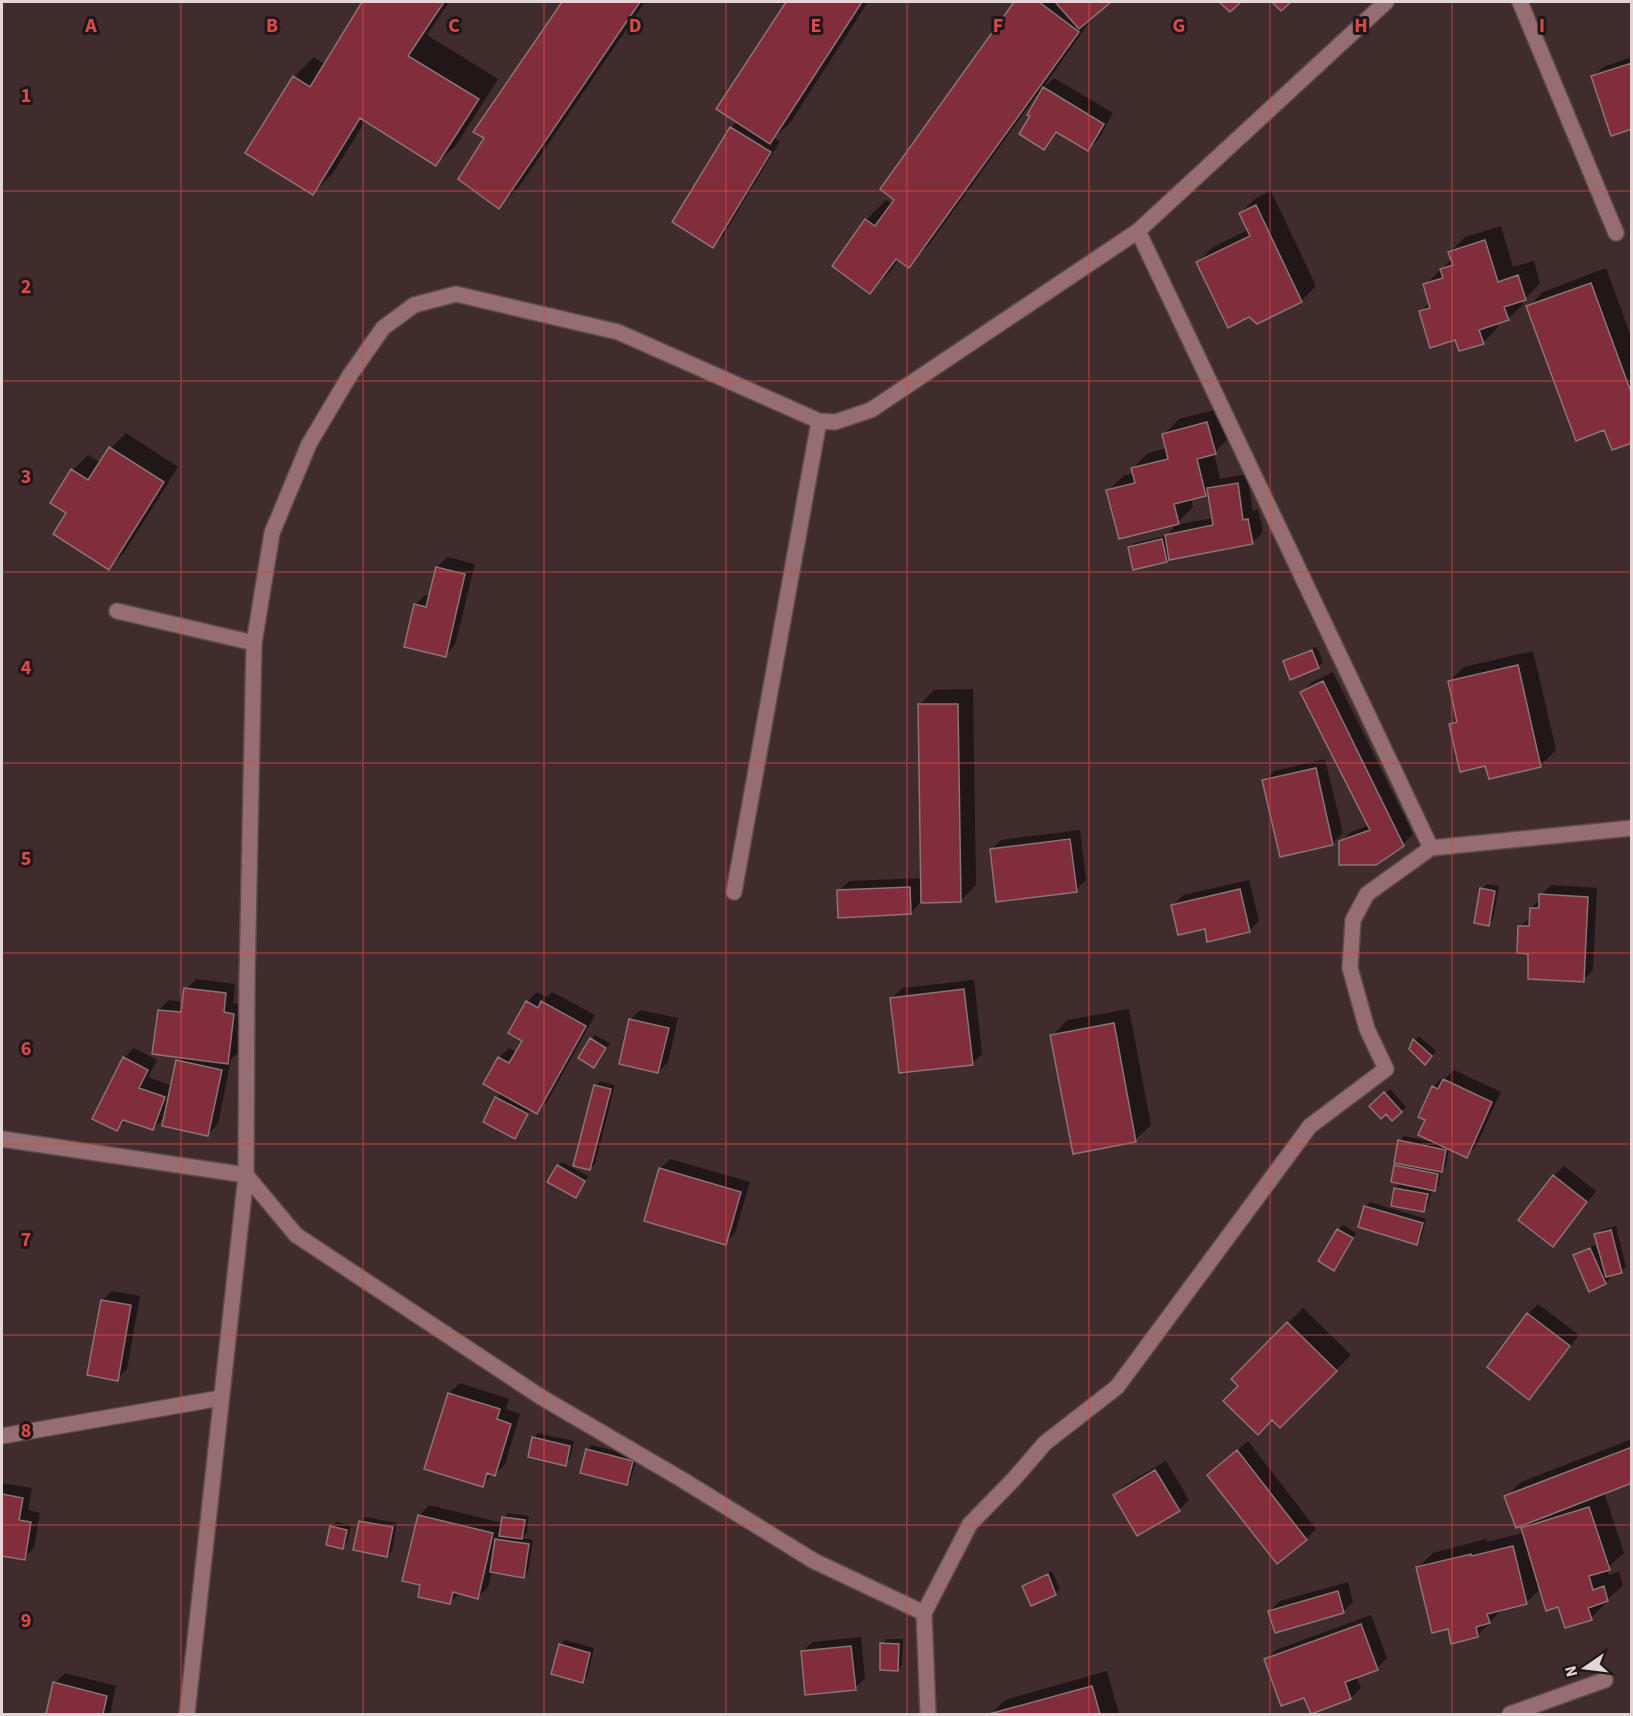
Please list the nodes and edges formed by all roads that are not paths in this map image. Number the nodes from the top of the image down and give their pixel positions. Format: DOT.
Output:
graph roads {
  1 [pos="1386,2"];
  2 [pos="1520,2"];
  3 [pos="1138,231"];
  4 [pos="1616,233"];
  5 [pos="819,421"];
  6 [pos="117,611"];
  7 [pos="254,643"];
  8 [pos="1632,828"];
  9 [pos="1431,848"];
  10 [pos="734,892"];
  11 [pos="2,1139"];
  12 [pos="246,1175"];
  13 [pos="221,1398"];
  14 [pos="2,1436"];
  15 [pos="924,1613"];
  16 [pos="1605,1680"];
  17 [pos="187,1714"];
  18 [pos="928,1714"];
  19 [pos="1510,1714"];
  1 -- 3 [label="street"];
  2 -- 4 [label="street"];
  3 -- 5 [label="street"];
  3 -- 9 [label="street"];
  5 -- 7 [label="street"];
  5 -- 10 [label="street"];
  6 -- 7 [label="street"];
  7 -- 12 [label="street"];
  8 -- 9 [label="street"];
  9 -- 15 [label="street"];
  11 -- 12 [label="street"];
  12 -- 13 [label="street"];
  12 -- 15 [label="street"];
  13 -- 14 [label="street"];
  13 -- 17 [label="street"];
  15 -- 18 [label="street"];
  16 -- 19 [label="street"];
}
